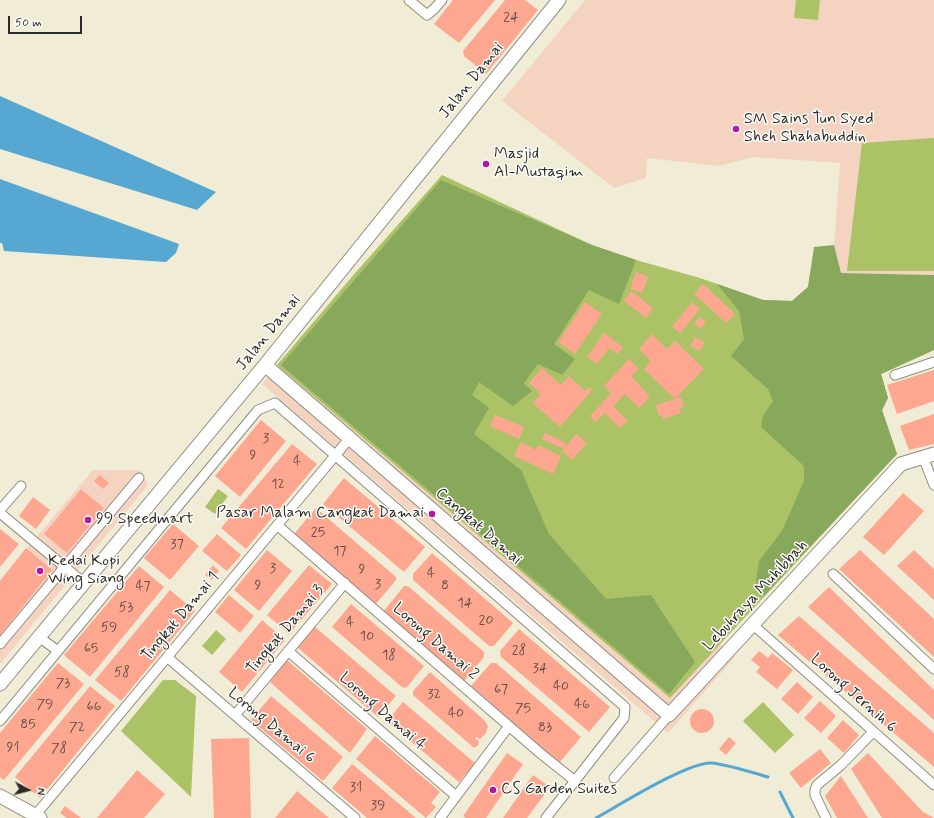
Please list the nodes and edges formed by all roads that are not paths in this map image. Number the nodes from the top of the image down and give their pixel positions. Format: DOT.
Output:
graph roads {
  1 [pos="409,0"];
  2 [pos="442,0"];
  3 [pos="559,0"];
  4 [pos="934,362"];
  5 [pos="265,365"];
  6 [pos="895,375"];
  7 [pos="349,438"];
  8 [pos="335,456"];
  9 [pos="929,456"];
  10 [pos="139,478"];
  11 [pos="934,485"];
  12 [pos="21,486"];
  13 [pos="0,512"];
  14 [pos="277,525"];
  15 [pos="64,567"];
  16 [pos="833,574"];
  17 [pos="84,583"];
  18 [pos="344,583"];
  19 [pos="752,624"];
  20 [pos="39,637"];
  21 [pos="0,644"];
  22 [pos="58,651"];
  23 [pos="288,651"];
  24 [pos="167,657"];
  25 [pos="934,669"];
  26 [pos="0,684"];
  27 [pos="235,715"];
  28 [pos="669,715"];
  29 [pos="0,721"];
  30 [pos="509,726"];
  31 [pos="873,732"];
  32 [pos="614,778"];
  33 [pos="575,780"];
  34 [pos="934,785"];
  35 [pos="0,796"];
  36 [pos="456,796"];
  37 [pos="36,817"];
  38 [pos="355,818"];
  39 [pos="440,818"];
  40 [pos="546,818"];
  41 [pos="826,818"];
  1 -- 2 [label="street"];
  3 -- 5 [label="street, Jalan Damai"];
  4 -- 6 [label="street"];
  5 -- 7 [label="street, Cangkat Damai"];
  5 -- 17 [label="street, Jalan Damai"];
  7 -- 8 [label="street, Tingkat Damai 1"];
  7 -- 28 [label="street, Cangkat Damai"];
  8 -- 14 [label="street, Tingkat Damai 1"];
  8 -- 22 [label="street"];
  8 -- 33 [label="street"];
  9 -- 11 [label="street"];
  9 -- 19 [label="street, Lebuhraya Muhibbah"];
  10 -- 15 [label="street"];
  12 -- 13 [label="street"];
  13 -- 15 [label="street"];
  14 -- 18 [label="street, Lorong Damai 2"];
  14 -- 24 [label="street, Tingkat Damai 1"];
  15 -- 17 [label="street"];
  15 -- 21 [label="street"];
  16 -- 25 [label="street"];
  17 -- 20 [label="street, Jalan Damai"];
  18 -- 23 [label="street, Tingkat Damai 3"];
  18 -- 30 [label="street, Lorong Damai 2"];
  19 -- 28 [label="street, Lebuhraya Muhibbah"];
  19 -- 31 [label="street, Lorong Jernih 6"];
  20 -- 22 [label="street"];
  20 -- 26 [label="street, Jalan Damai"];
  22 -- 29 [label="street"];
  23 -- 27 [label="street, Tingkat Damai 3"];
  23 -- 36 [label="street, Lorong Damai 4"];
  24 -- 27 [label="street, Lorong Damai 6"];
  24 -- 37 [label="street, Tingkat Damai 1"];
  27 -- 38 [label="street, Lorong Damai 6"];
  28 -- 32 [label="street, Lebuhraya Muhibbah"];
  30 -- 33 [label="street, Lorong Damai 2"];
  30 -- 36 [label="street"];
  31 -- 34 [label="street, Lorong Jernih 6"];
  31 -- 41 [label="street"];
  33 -- 40 [label="street"];
  35 -- 37 [label="street"];
  36 -- 39 [label="street"];
}
